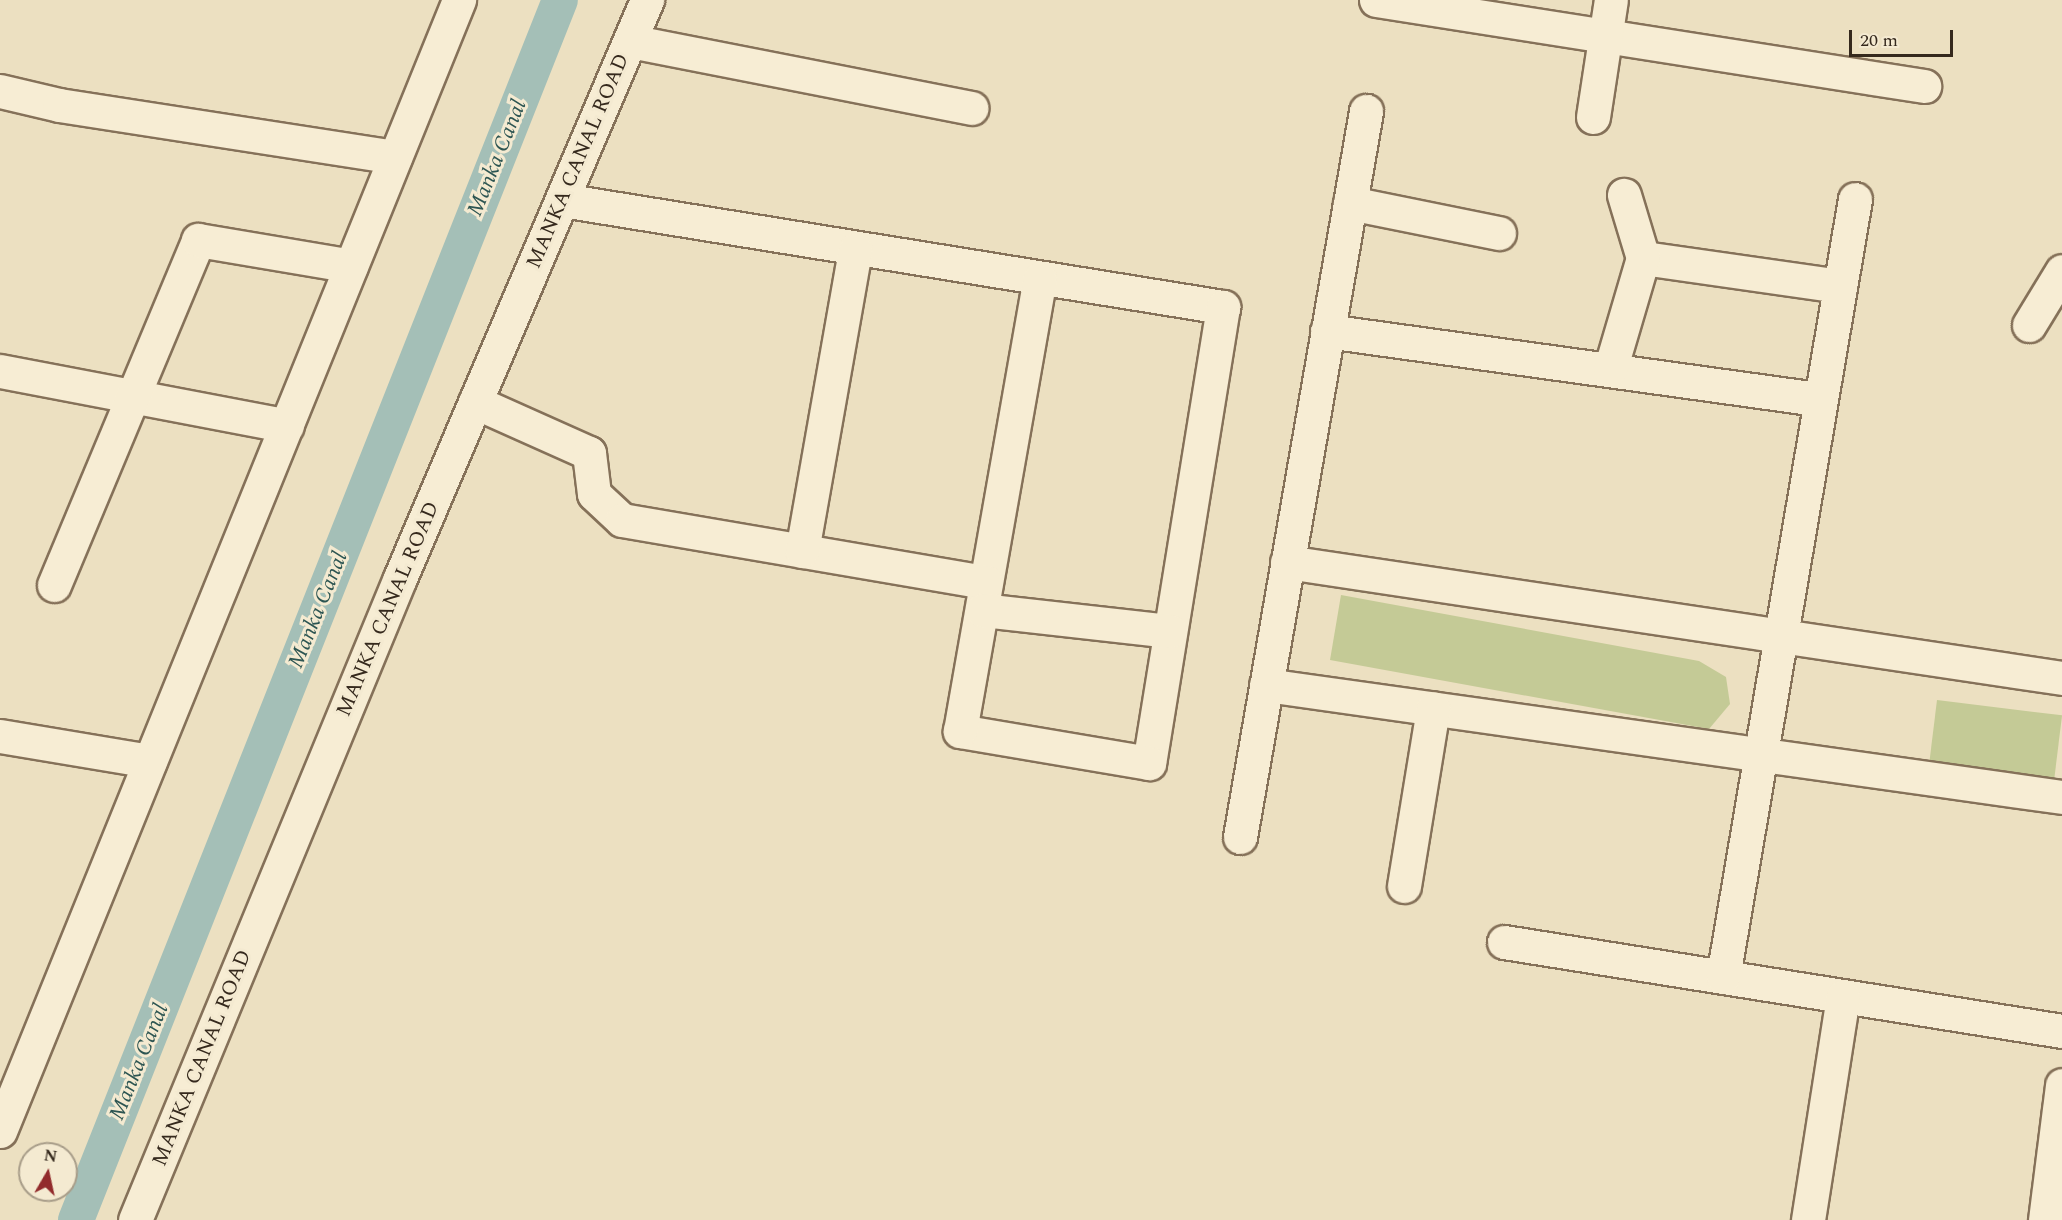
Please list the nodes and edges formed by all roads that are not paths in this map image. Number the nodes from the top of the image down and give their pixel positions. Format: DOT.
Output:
graph roads {
  1 [pos="459,0"];
  2 [pos="647,0"];
  3 [pos="1376,0"];
  4 [pos="1611,0"];
  5 [pos="1604,36"];
  6 [pos="630,41"];
  7 [pos="1924,86"];
  8 [pos="0,91"];
  9 [pos="971,108"];
  10 [pos="1366,111"];
  11 [pos="1593,117"];
  12 [pos="395,157"];
  13 [pos="1624,195"];
  14 [pos="561,200"];
  15 [pos="1855,200"];
  16 [pos="1350,203"];
  17 [pos="1499,233"];
  18 [pos="855,250"];
  19 [pos="1643,258"];
  20 [pos="351,266"];
  21 [pos="2062,272"];
  22 [pos="1040,279"];
  23 [pos="1840,286"];
  24 [pos="2029,325"];
  25 [pos="1327,331"];
  26 [pos="1610,370"];
  27 [pos="0,371"];
  28 [pos="133,398"];
  29 [pos="1820,399"];
  30 [pos="475,402"];
  31 [pos="286,426"];
  32 [pos="802,551"];
  33 [pos="1287,562"];
  34 [pos="54,585"];
  35 [pos="984,596"];
  36 [pos="1170,632"];
  37 [pos="1780,637"];
  38 [pos="2062,678"];
  39 [pos="1266,685"];
  40 [pos="1433,708"];
  41 [pos="0,736"];
  42 [pos="1760,755"];
  43 [pos="150,761"];
  44 [pos="2062,797"];
  45 [pos="1240,837"];
  46 [pos="1404,886"];
  47 [pos="1504,942"];
  48 [pos="1723,977"];
  49 [pos="1843,997"];
  50 [pos="2062,1031"];
  51 [pos="2062,1085"];
  52 [pos="0,1131"];
  53 [pos="135,1220"];
  54 [pos="1808,1220"];
  55 [pos="2045,1220"];
  1 -- 12 [label="street"];
  2 -- 6 [label="street, MANKA CANAL ROAD"];
  3 -- 5 [label="street"];
  4 -- 5 [label="street"];
  5 -- 7 [label="street"];
  5 -- 11 [label="street"];
  6 -- 9 [label="street"];
  6 -- 14 [label="street, MANKA CANAL ROAD"];
  8 -- 12 [label="street"];
  10 -- 16 [label="street"];
  12 -- 20 [label="street"];
  13 -- 19 [label="street"];
  14 -- 18 [label="street"];
  14 -- 30 [label="street, MANKA CANAL ROAD"];
  15 -- 23 [label="street"];
  16 -- 17 [label="street"];
  16 -- 25 [label="street"];
  18 -- 22 [label="street"];
  18 -- 32 [label="street"];
  19 -- 23 [label="street"];
  19 -- 26 [label="street"];
  20 -- 28 [label="street"];
  20 -- 31 [label="street"];
  21 -- 24 [label="street"];
  22 -- 35 [label="street"];
  22 -- 36 [label="street"];
  23 -- 29 [label="street"];
  25 -- 26 [label="street"];
  25 -- 33 [label="street"];
  26 -- 29 [label="street"];
  27 -- 28 [label="street"];
  28 -- 31 [label="street"];
  28 -- 34 [label="street"];
  29 -- 37 [label="street"];
  30 -- 32 [label="street"];
  30 -- 53 [label="street, MANKA CANAL ROAD"];
  31 -- 43 [label="street"];
  32 -- 35 [label="street"];
  33 -- 37 [label="street"];
  33 -- 39 [label="street"];
  35 -- 36 [label="street"];
  35 -- 36 [label="street"];
  37 -- 38 [label="street"];
  37 -- 42 [label="street"];
  39 -- 40 [label="street"];
  39 -- 45 [label="street"];
  40 -- 42 [label="street"];
  40 -- 46 [label="street"];
  41 -- 43 [label="street"];
  42 -- 44 [label="street"];
  42 -- 48 [label="street"];
  43 -- 52 [label="street"];
  47 -- 48 [label="street"];
  48 -- 49 [label="street"];
  49 -- 50 [label="street"];
  49 -- 54 [label="street"];
  51 -- 55 [label="street"];
}
